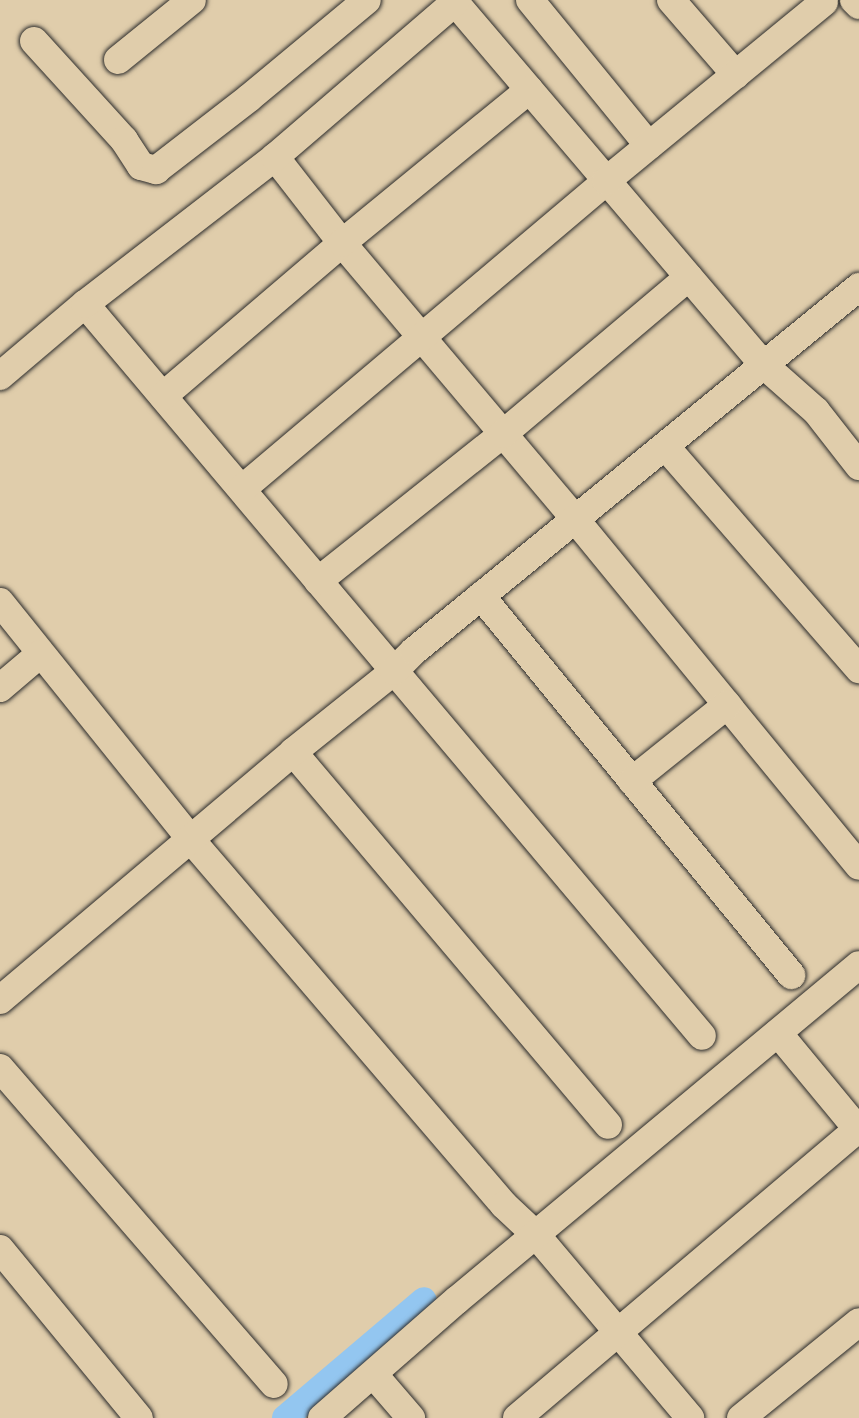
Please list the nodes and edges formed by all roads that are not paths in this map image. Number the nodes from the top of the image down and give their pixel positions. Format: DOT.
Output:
graph roads {
  1 [pos="192,0"];
  2 [pos="367,0"];
  3 [pos="530,0"];
  4 [pos="670,0"];
  5 [pos="854,0"];
  6 [pos="454,1"];
  7 [pos="826,1"];
  8 [pos="859,5"];
  9 [pos="337,8"];
  10 [pos="34,40"];
  11 [pos="118,60"];
  12 [pos="736,75"];
  13 [pos="529,90"];
  14 [pos="649,146"];
  15 [pos="275,157"];
  16 [pos="606,181"];
  17 [pos="342,243"];
  18 [pos="689,277"];
  19 [pos="859,287"];
  20 [pos="85,304"];
  21 [pos="422,337"];
  22 [pos="764,365"];
  23 [pos="0,376"];
  24 [pos="163,396"];
  25 [pos="503,434"];
  26 [pos="665,446"];
  27 [pos="856,456"];
  28 [pos="242,489"];
  29 [pos="575,519"];
  30 [pos="318,581"];
  31 [pos="481,596"];
  32 [pos="0,602"];
  33 [pos="40,654"];
  34 [pos="859,669"];
  35 [pos="394,671"];
  36 [pos="0,688"];
  37 [pos="727,705"];
  38 [pos="293,752"];
  39 [pos="632,781"];
  40 [pos="191,839"];
  41 [pos="859,866"];
  42 [pos="859,965"];
  43 [pos="791,975"];
  44 [pos="2,995"];
  45 [pos="778,1033"];
  46 [pos="702,1036"];
  47 [pos="0,1068"];
  48 [pos="608,1125"];
  49 [pos="858,1130"];
  50 [pos="537,1236"];
  51 [pos="0,1250"];
  52 [pos="859,1322"];
  53 [pos="618,1332"];
  54 [pos="374,1375"];
  55 [pos="274,1384"];
  56 [pos="139,1418"];
  57 [pos="322,1418"];
  58 [pos="411,1418"];
  59 [pos="517,1418"];
  60 [pos="690,1418"];
  61 [pos="741,1418"];
  1 -- 11 [label="street"];
  2 -- 9 [label="street"];
  3 -- 14 [label="street"];
  4 -- 12 [label="street"];
  5 -- 8 [label="street"];
  6 -- 13 [label="street"];
  6 -- 15 [label="street"];
  7 -- 12 [label="street"];
  9 -- 10 [label="street"];
  12 -- 14 [label="street"];
  13 -- 16 [label="street"];
  13 -- 17 [label="street"];
  14 -- 16 [label="street"];
  15 -- 17 [label="street"];
  15 -- 20 [label="street"];
  16 -- 18 [label="street"];
  16 -- 21 [label="street"];
  17 -- 21 [label="street"];
  17 -- 24 [label="street"];
  18 -- 22 [label="street"];
  18 -- 25 [label="street"];
  19 -- 22 [label="street"];
  20 -- 23 [label="street"];
  20 -- 24 [label="street"];
  21 -- 25 [label="street"];
  21 -- 28 [label="street"];
  22 -- 26 [label="street"];
  22 -- 27 [label="street"];
  24 -- 28 [label="street"];
  25 -- 29 [label="street"];
  25 -- 30 [label="street"];
  26 -- 29 [label="street"];
  26 -- 34 [label="street"];
  28 -- 30 [label="street"];
  29 -- 31 [label="street"];
  29 -- 37 [label="street"];
  30 -- 35 [label="street"];
  31 -- 35 [label="street"];
  31 -- 39 [label="street"];
  32 -- 33 [label="street"];
  33 -- 36 [label="street"];
  33 -- 40 [label="street"];
  35 -- 38 [label="street"];
  35 -- 46 [label="street"];
  37 -- 39 [label="street"];
  37 -- 41 [label="street"];
  38 -- 40 [label="street"];
  38 -- 48 [label="street"];
  39 -- 43 [label="street"];
  40 -- 44 [label="street"];
  40 -- 50 [label="street"];
  42 -- 45 [label="street"];
  45 -- 49 [label="street"];
  45 -- 50 [label="street"];
  47 -- 55 [label="street"];
  49 -- 53 [label="street"];
  50 -- 53 [label="street"];
  50 -- 54 [label="street"];
  51 -- 56 [label="street"];
  52 -- 61 [label="street"];
  53 -- 59 [label="street"];
  53 -- 60 [label="street"];
  54 -- 57 [label="street"];
  54 -- 58 [label="street"];
}
